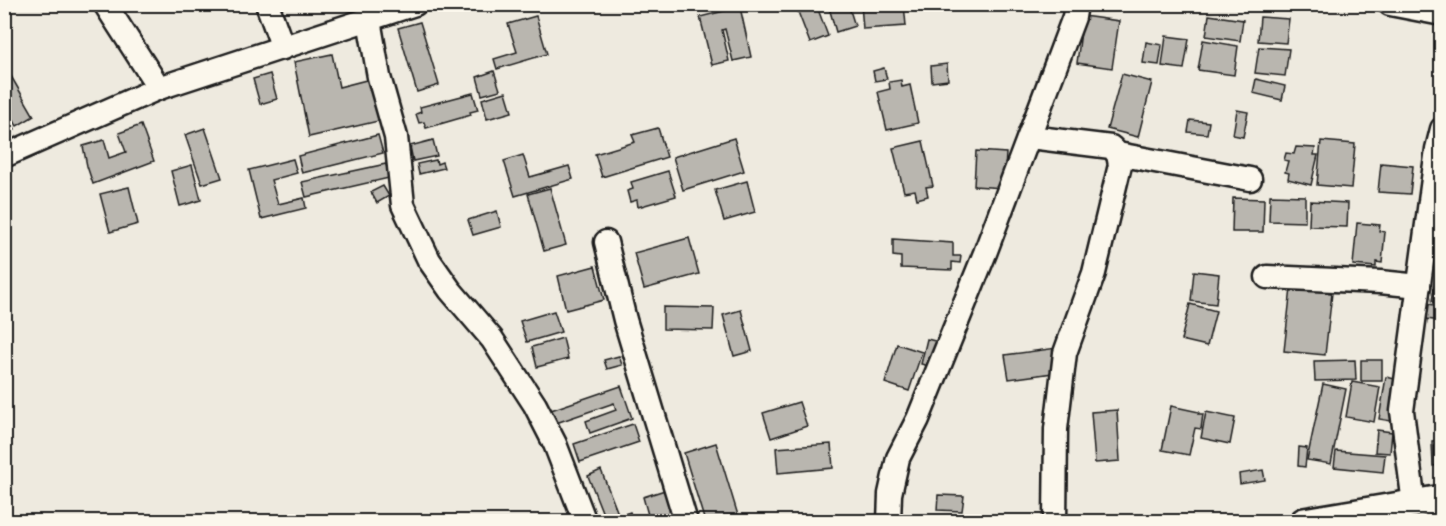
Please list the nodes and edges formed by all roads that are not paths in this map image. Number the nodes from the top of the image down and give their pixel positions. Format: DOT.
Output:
graph roads {
  1 [pos="105,4"];
  2 [pos="267,4"];
  3 [pos="415,4"];
  4 [pos="1076,4"];
  5 [pos="1390,4"];
  6 [pos="1442,14"];
  7 [pos="369,20"];
  8 [pos="283,48"];
  9 [pos="159,88"];
  10 [pos="1442,129"];
  11 [pos="1030,137"];
  12 [pos="1118,154"];
  13 [pos="4,156"];
  14 [pos="1250,179"];
  15 [pos="606,242"];
  16 [pos="1267,277"];
  17 [pos="1419,286"];
  18 [pos="1442,499"];
  19 [pos="1414,504"];
  20 [pos="585,522"];
  21 [pos="686,522"];
  22 [pos="889,522"];
  23 [pos="1055,522"];
  24 [pos="1304,522"];
  1 -- 9 [label="street"];
  2 -- 8 [label="street"];
  3 -- 7 [label="street"];
  4 -- 11 [label="street"];
  5 -- 6 [label="street"];
  7 -- 8 [label="street"];
  7 -- 20 [label="street"];
  8 -- 9 [label="street"];
  9 -- 13 [label="street"];
  10 -- 17 [label="street"];
  11 -- 12 [label="street"];
  11 -- 22 [label="street"];
  12 -- 14 [label="street"];
  12 -- 23 [label="street"];
  15 -- 21 [label="street"];
  16 -- 17 [label="street"];
  17 -- 19 [label="street"];
  18 -- 19 [label="main road"];
  19 -- 24 [label="main road"];
}
